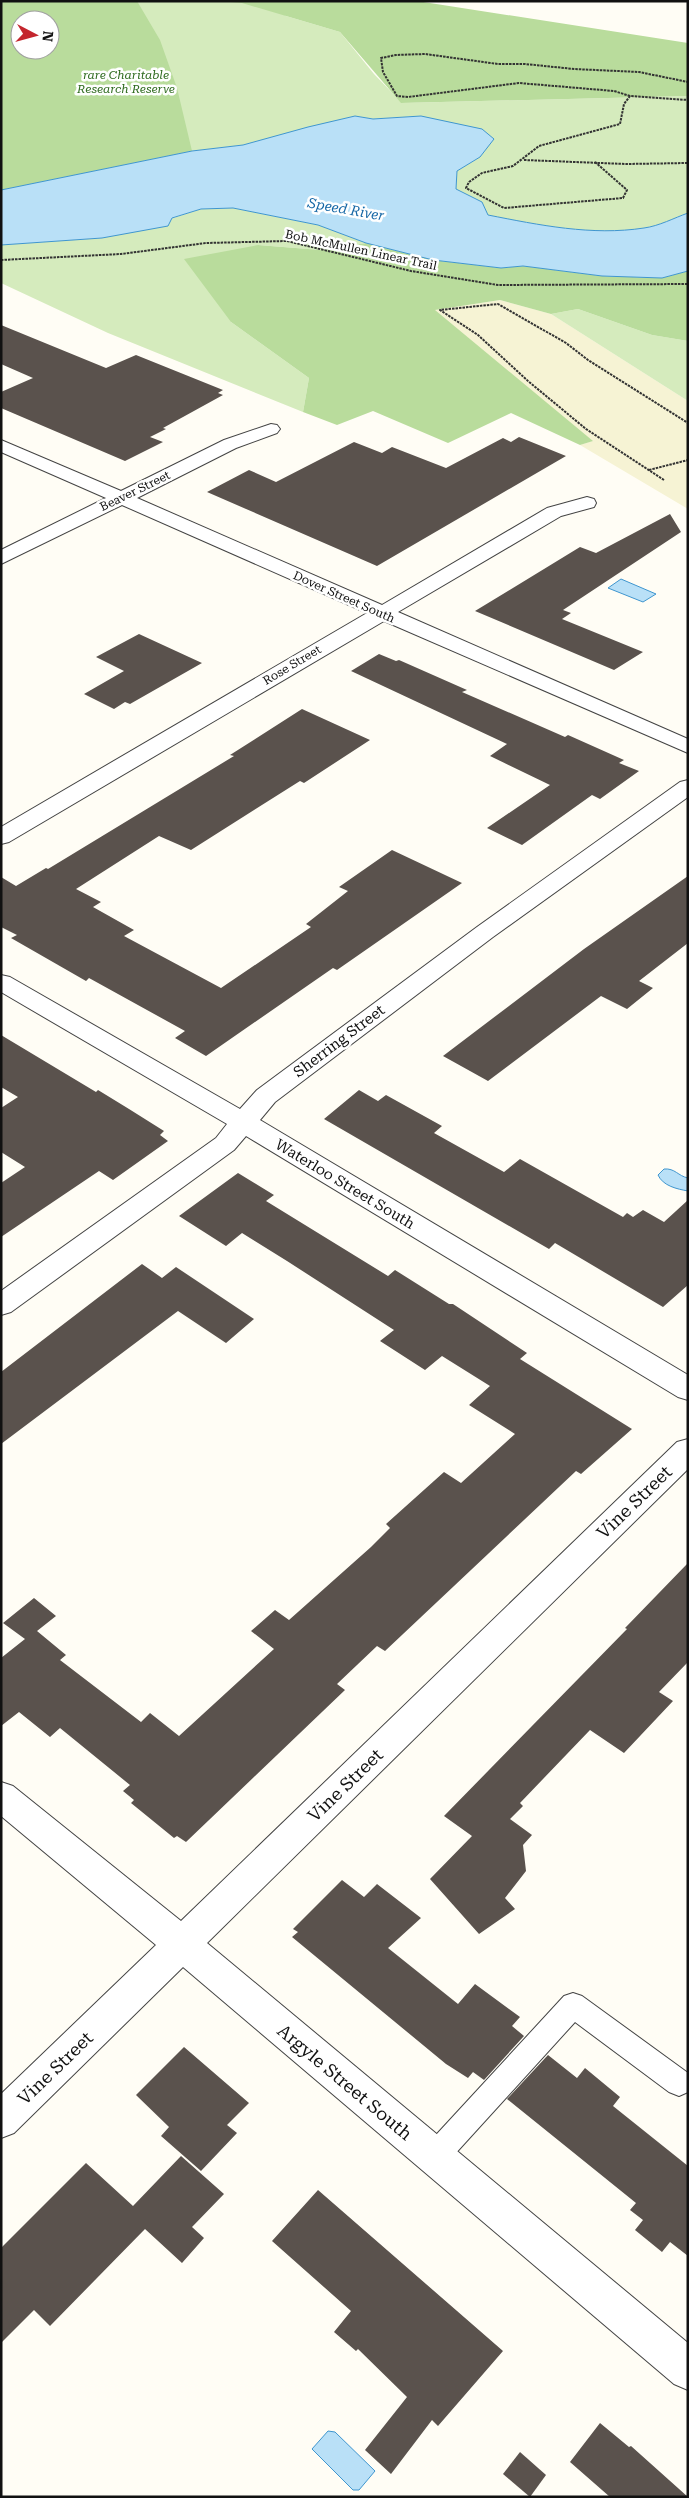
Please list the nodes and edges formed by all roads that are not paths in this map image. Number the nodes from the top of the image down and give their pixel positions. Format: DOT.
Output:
graph roads {
  1 [pos="271,429"];
  2 [pos="1,444"];
  3 [pos="122,498"];
  4 [pos="587,503"];
  5 [pos="1,558"];
  6 [pos="381,613"];
  7 [pos="688,747"];
  8 [pos="688,787"];
  9 [pos="1,837"];
  10 [pos="1,982"];
  11 [pos="242,1122"];
  12 [pos="1,1305"];
  13 [pos="688,1389"];
  14 [pos="688,1450"];
  15 [pos="1,1796"];
  16 [pos="182,1944"];
  17 [pos="679,2083"];
  18 [pos="1,2120"];
  19 [pos="434,2157"];
  20 [pos="688,2370"];
  1 -- 3 [label="street, Beaver Street"];
  2 -- 3 [label="street, Dover Street South"];
  3 -- 5 [label="street, Beaver Street"];
  3 -- 6 [label="street, Dover Street South"];
  4 -- 6 [label="street, Rose Street"];
  6 -- 7 [label="street, Dover Street South"];
  6 -- 9 [label="street, Rose Street"];
  8 -- 11 [label="street, Sherring Street"];
  10 -- 11 [label="street, Waterloo Street South"];
  11 -- 12 [label="street, Sherring Street"];
  11 -- 13 [label="street, Waterloo Street South"];
  14 -- 16 [label="street, Vine Street"];
  15 -- 16 [label="street, Argyle Street South"];
  16 -- 18 [label="street, Vine Street"];
  16 -- 19 [label="street, Argyle Street South"];
  17 -- 19 [label="lane"];
  19 -- 20 [label="street, Argyle Street South"];
}
